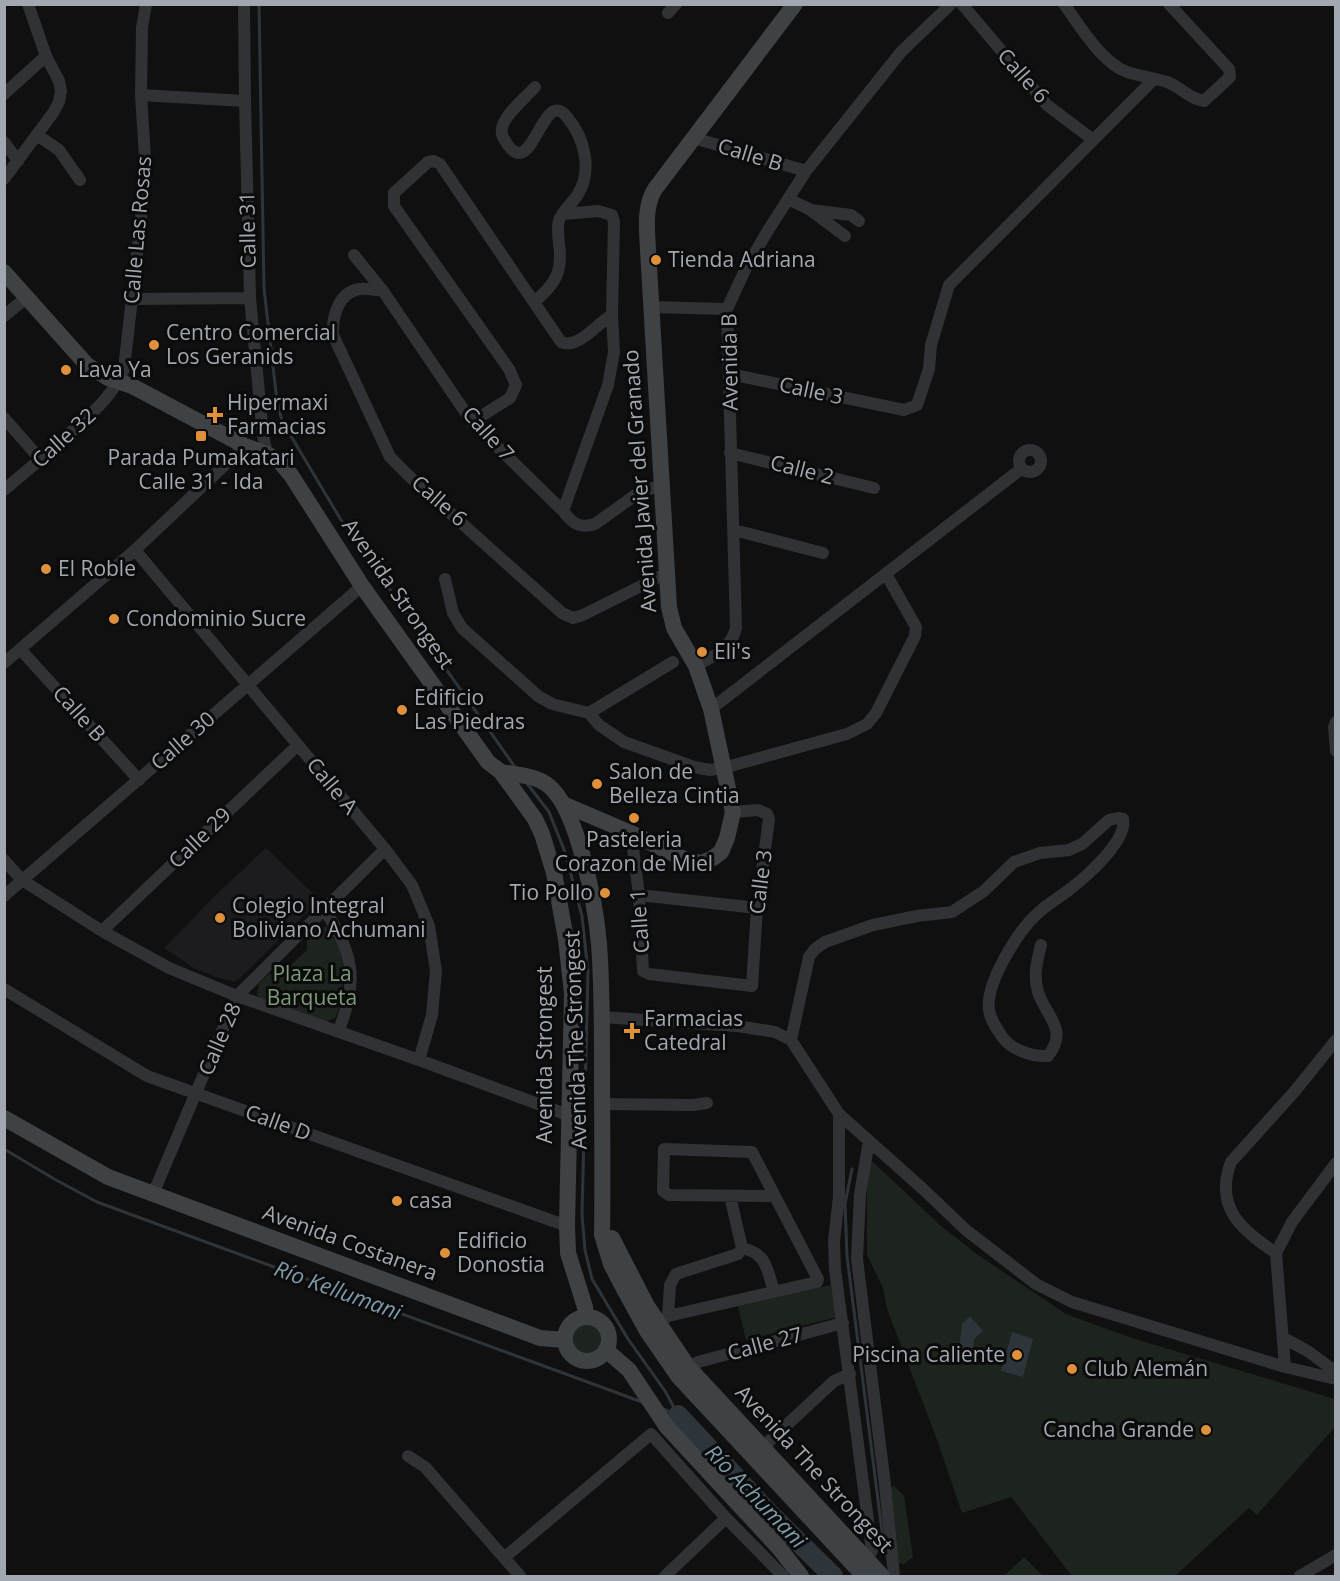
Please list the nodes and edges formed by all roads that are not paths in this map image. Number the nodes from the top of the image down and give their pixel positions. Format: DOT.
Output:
graph roads {
  1 [pos="28,4"];
  2 [pos="146,4"];
  3 [pos="244,4"];
  4 [pos="795,4"];
  5 [pos="951,4"];
  6 [pos="962,4"];
  7 [pos="1064,4"];
  8 [pos="1169,4"];
  9 [pos="46,56"];
  10 [pos="1154,79"];
  11 [pos="535,87"];
  12 [pos="4,94"];
  13 [pos="141,95"];
  14 [pos="245,101"];
  15 [pos="37,135"];
  16 [pos="694,138"];
  17 [pos="1092,139"];
  18 [pos="4,142"];
  19 [pos="18,161"];
  20 [pos="806,171"];
  21 [pos="4,179"];
  22 [pos="80,180"];
  23 [pos="788,199"];
  24 [pos="809,209"];
  25 [pos="563,214"];
  26 [pos="859,221"];
  27 [pos="845,236"];
  28 [pos="354,255"];
  29 [pos="4,272"];
  30 [pos="383,291"];
  31 [pos="26,298"];
  32 [pos="250,298"];
  33 [pos="133,299"];
  34 [pos="534,302"];
  35 [pos="651,307"];
  36 [pos="726,309"];
  37 [pos="612,315"];
  38 [pos="4,316"];
  39 [pos="730,374"];
  40 [pos="119,382"];
  41 [pos="4,418"];
  42 [pos="472,422"];
  43 [pos="245,446"];
  44 [pos="730,453"];
  45 [pos="267,454"];
  46 [pos="42,460"];
  47 [pos="1022,469"];
  48 [pos="661,486"];
  49 [pos="874,488"];
  50 [pos="4,490"];
  51 [pos="563,511"];
  52 [pos="734,530"];
  53 [pos="135,550"];
  54 [pos="823,553"];
  55 [pos="667,573"];
  56 [pos="886,574"];
  57 [pos="445,579"];
  58 [pos="362,585"];
  59 [pos="20,649"];
  60 [pos="674,662"];
  61 [pos="4,663"];
  62 [pos="696,666"];
  63 [pos="246,685"];
  64 [pos="711,709"];
  65 [pos="589,713"];
  66 [pos="1335,722"];
  67 [pos="298,745"];
  68 [pos="1335,751"];
  69 [pos="723,768"];
  70 [pos="506,773"];
  71 [pos="139,780"];
  72 [pos="562,804"];
  73 [pos="733,812"];
  74 [pos="631,833"];
  75 [pos="385,849"];
  76 [pos="4,860"];
  77 [pos="22,880"];
  78 [pos="639,895"];
  79 [pos="4,896"];
  80 [pos="757,908"];
  81 [pos="324,909"];
  82 [pos="102,931"];
  83 [pos="1041,945"];
  84 [pos="752,986"];
  85 [pos="4,989"];
  86 [pos="237,996"];
  87 [pos="602,1017"];
  88 [pos="338,1032"];
  89 [pos="791,1040"];
  90 [pos="1335,1040"];
  91 [pos="419,1060"];
  92 [pos="196,1094"];
  93 [pos="707,1103"];
  94 [pos="602,1104"];
  95 [pos="839,1114"];
  96 [pos="568,1115"];
  97 [pos="4,1118"];
  98 [pos="869,1141"];
  99 [pos="1335,1163"];
  100 [pos="153,1194"];
  101 [pos="730,1196"];
  102 [pos="774,1196"];
  103 [pos="567,1226"];
  104 [pos="742,1248"];
  105 [pos="1276,1253"];
  106 [pos="774,1292"];
  107 [pos="586,1317"];
  108 [pos="658,1323"];
  109 [pos="843,1323"];
  110 [pos="1284,1338"];
  111 [pos="565,1340"];
  112 [pos="606,1350"];
  113 [pos="1285,1367"];
  114 [pos="684,1372"];
  115 [pos="1335,1372"];
  116 [pos="850,1374"];
  117 [pos="1335,1379"];
  118 [pos="758,1452"];
  119 [pos="408,1456"];
  120 [pos="726,1518"];
  121 [pos="1335,1555"];
  122 [pos="505,1557"];
  123 [pos="863,1569"];
  124 [pos="520,1576"];
  125 [pos="664,1576"];
  126 [pos="783,1576"];
  127 [pos="801,1576"];
  128 [pos="882,1576"];
  129 [pos="894,1576"];
  130 [pos="1300,1576"];
  1 -- 9 [label="street"];
  2 -- 13 [label="street, Calle Las Rosas"];
  3 -- 14 [label="street, Calle 31"];
  4 -- 16 [label="street, Avenida Javier del Granado"];
  5 -- 20 [label="street, Avenida B"];
  6 -- 17 [label="street, Calle 6"];
  7 -- 10 [label="street"];
  8 -- 10 [label="street"];
  9 -- 12 [label="street"];
  9 -- 15 [label="street"];
  10 -- 17 [label="street"];
  11 -- 25 [label="street"];
  13 -- 14 [label="street"];
  13 -- 33 [label="street, Calle Las Rosas"];
  14 -- 32 [label="street, Calle 31"];
  15 -- 19 [label="street"];
  15 -- 22 [label="street"];
  16 -- 20 [label="street, Calle B"];
  16 -- 35 [label="street, Avenida Javier del Granado"];
  17 -- 39 [label="street, Calle 3"];
  18 -- 19 [label="street"];
  19 -- 21 [label="street"];
  20 -- 23 [label="street, Avenida B"];
  23 -- 24 [label="street"];
  23 -- 36 [label="street, Avenida B"];
  24 -- 26 [label="street"];
  24 -- 27 [label="street"];
  25 -- 34 [label="street"];
  25 -- 37 [label="street"];
  28 -- 30 [label="street, Calle 7"];
  29 -- 31 [label="street, Avenida Strongest"];
  30 -- 42 [label="street, Calle 7"];
  30 -- 55 [label="street, Calle 6"];
  31 -- 38 [label="street"];
  31 -- 40 [label="street, Avenida Strongest"];
  32 -- 33 [label="street"];
  32 -- 45 [label="street, Calle 31"];
  33 -- 40 [label="street, Calle Las Rosas"];
  34 -- 37 [label="street"];
  34 -- 42 [label="street"];
  35 -- 36 [label="street"];
  35 -- 48 [label="street, Avenida Javier del Granado"];
  36 -- 39 [label="street, Avenida B"];
  37 -- 51 [label="street"];
  39 -- 44 [label="street, Avenida B"];
  40 -- 43 [label="street, Avenida Strongest"];
  40 -- 46 [label="street, Calle 32"];
  41 -- 46 [label="street"];
  42 -- 51 [label="street, Calle 7"];
  43 -- 45 [label="street, Avenida Strongest"];
  43 -- 53 [label="street"];
  44 -- 49 [label="street, Calle 2"];
  44 -- 52 [label="street, Avenida B"];
  45 -- 58 [label="street, Avenida Strongest"];
  46 -- 50 [label="street, Calle 32"];
  47 -- 56 [label="street"];
  48 -- 51 [label="street, Calle 7"];
  48 -- 55 [label="street, Avenida Javier del Granado"];
  52 -- 54 [label="street"];
  52 -- 62 [label="street, Avenida B"];
  53 -- 59 [label="street"];
  53 -- 63 [label="street, Calle A"];
  55 -- 62 [label="street, Avenida Javier del Granado"];
  56 -- 64 [label="street"];
  56 -- 69 [label="street"];
  57 -- 65 [label="street"];
  58 -- 63 [label="street, Calle 30"];
  58 -- 70 [label="street, Avenida Strongest"];
  59 -- 61 [label="street"];
  59 -- 71 [label="street, Calle B"];
  60 -- 65 [label="street"];
  62 -- 64 [label="street, Avenida Javier del Granado"];
  63 -- 67 [label="street, Calle A"];
  63 -- 71 [label="street, Calle 30"];
  64 -- 69 [label="street, Avenida Javier del Granado"];
  65 -- 69 [label="street"];
  66 -- 68 [label="street"];
  67 -- 75 [label="street, Calle A"];
  67 -- 82 [label="street, Calle 29"];
  69 -- 73 [label="street, Avenida Javier del Granado"];
  70 -- 72 [label="street, Avenida The Strongest"];
  70 -- 96 [label="street, Avenida Strongest"];
  71 -- 77 [label="street, Calle 30"];
  72 -- 74 [label="street, Avenida Javier del Granado"];
  72 -- 87 [label="street, Avenida The Strongest"];
  73 -- 74 [label="street, Avenida Javier del Granado"];
  73 -- 80 [label="street, Calle 3"];
  74 -- 78 [label="street, Calle 1"];
  75 -- 81 [label="street, Calle 28"];
  75 -- 91 [label="street, Calle A"];
  76 -- 77 [label="street"];
  77 -- 79 [label="street, Calle 30"];
  77 -- 82 [label="street"];
  78 -- 80 [label="street"];
  78 -- 84 [label="street, Calle 1"];
  80 -- 84 [label="street, Calle 3"];
  81 -- 86 [label="street, Calle 28"];
  81 -- 88 [label="street"];
  82 -- 86 [label="street"];
  83 -- 89 [label="street"];
  85 -- 92 [label="street, Calle D"];
  86 -- 88 [label="street"];
  86 -- 92 [label="street, Calle 28"];
  87 -- 89 [label="street"];
  87 -- 94 [label="street, Avenida The Strongest"];
  88 -- 91 [label="street"];
  89 -- 95 [label="street"];
  90 -- 105 [label="street"];
  91 -- 96 [label="street"];
  92 -- 100 [label="street, Calle 28"];
  92 -- 103 [label="street, Calle D"];
  93 -- 94 [label="street"];
  94 -- 108 [label="street, Avenida The Strongest"];
  95 -- 98 [label="street"];
  95 -- 109 [label="street"];
  96 -- 103 [label="street, Avenida Strongest"];
  97 -- 100 [label="street, Avenida Costanera"];
  98 -- 113 [label="street"];
  98 -- 129 [label="street"];
  99 -- 105 [label="street"];
  100 -- 111 [label="street, Avenida Costanera"];
  101 -- 102 [label="street"];
  101 -- 102 [label="street"];
  101 -- 104 [label="street"];
  102 -- 106 [label="street"];
  103 -- 107 [label="street, Avenida Strongest"];
  104 -- 106 [label="street"];
  104 -- 108 [label="street"];
  105 -- 110 [label="street"];
  106 -- 108 [label="street"];
  107 -- 111 [label="street"];
  107 -- 112 [label="street"];
  108 -- 114 [label="street, Avenida The Strongest"];
  109 -- 114 [label="street, Calle 27"];
  109 -- 116 [label="street"];
  110 -- 113 [label="street"];
  110 -- 115 [label="street"];
  111 -- 112 [label="street"];
  112 -- 127 [label="street"];
  113 -- 117 [label="street"];
  114 -- 118 [label="street, Avenida The Strongest"];
  116 -- 118 [label="street"];
  116 -- 123 [label="street"];
  118 -- 123 [label="street, Avenida The Strongest"];
  119 -- 122 [label="street"];
  120 -- 122 [label="street"];
  120 -- 125 [label="street"];
  120 -- 126 [label="street"];
  121 -- 130 [label="street"];
  122 -- 124 [label="street"];
  123 -- 128 [label="street, Avenida The Strongest"];
}
